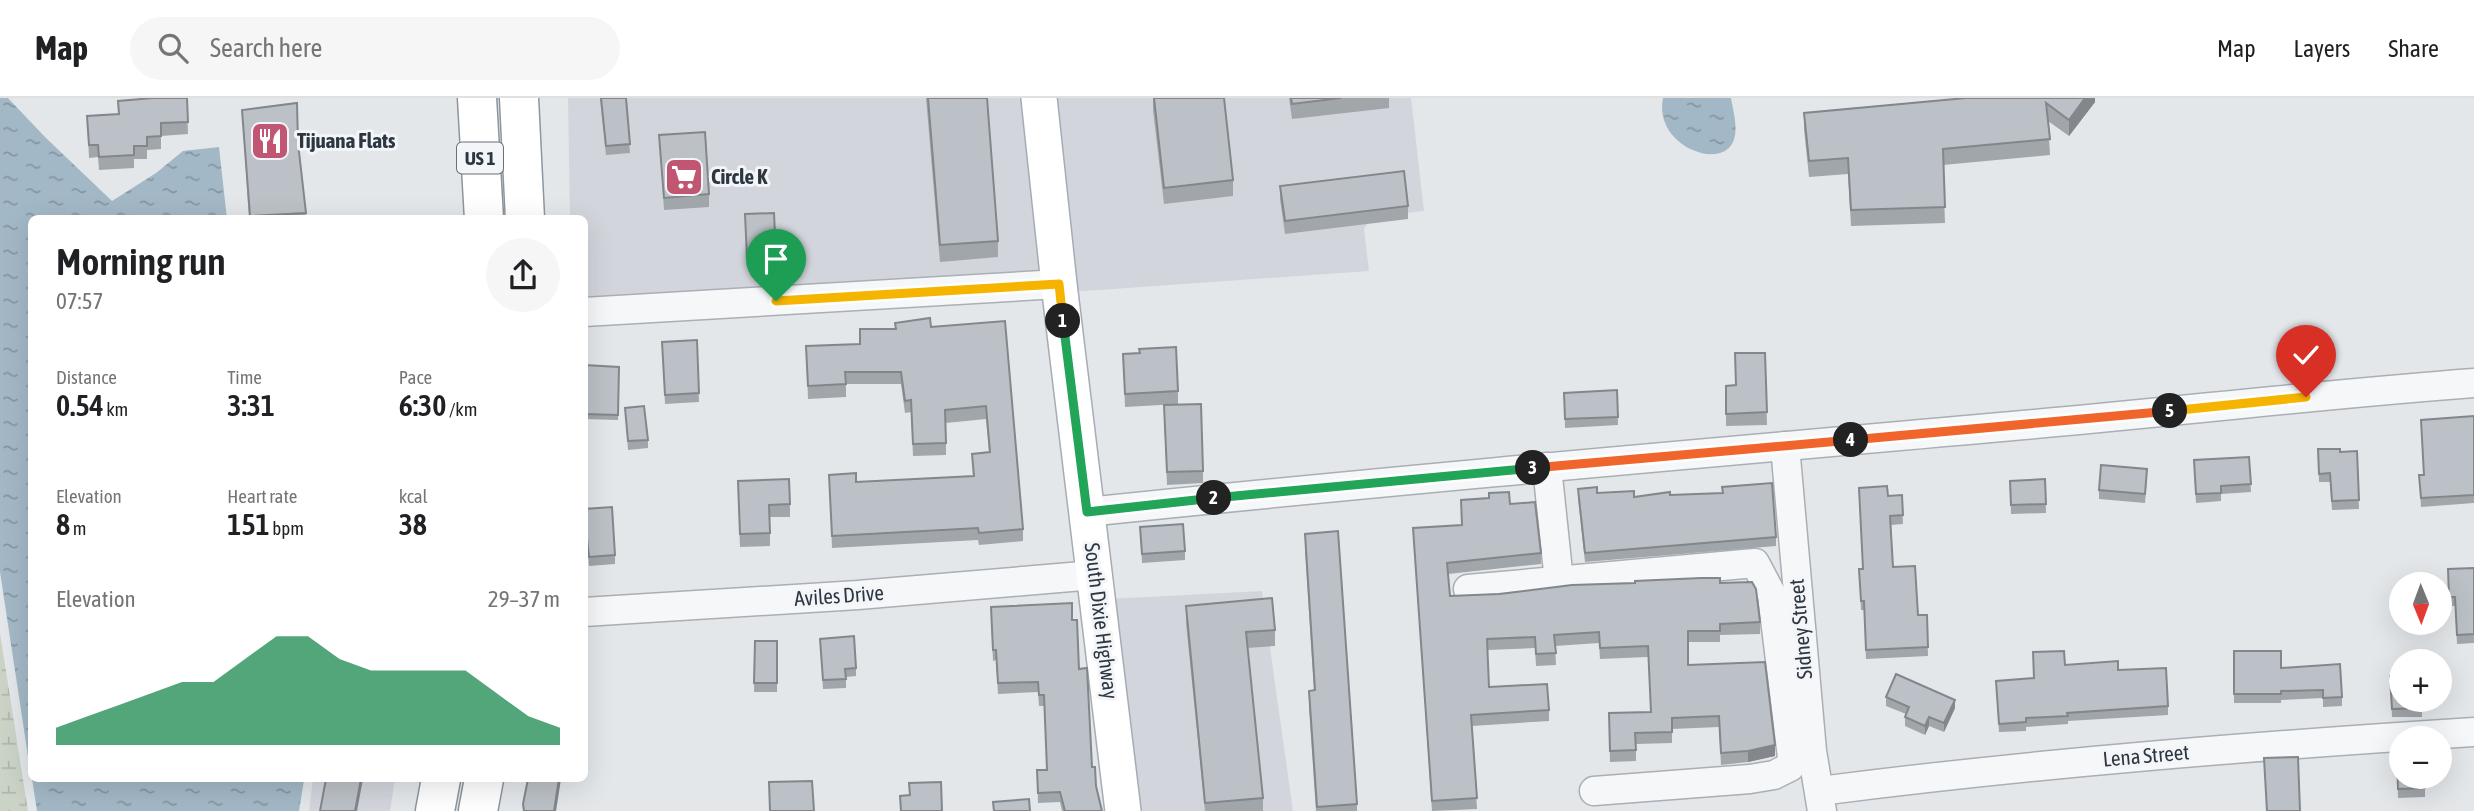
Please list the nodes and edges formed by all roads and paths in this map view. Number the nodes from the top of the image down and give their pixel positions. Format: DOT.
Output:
graph roads {
  1 [pos="477,98"];
  2 [pos="519,98"];
  3 [pos="1040,98"];
  4 [pos="484,215"];
  5 [pos="525,215"];
  6 [pos="1059,284"];
  7 [pos="588,312"];
  8 [pos="2474,383"];
  9 [pos="1785,446"];
  10 [pos="1547,467"];
  11 [pos="1087,512"];
  12 [pos="1795,560"];
  13 [pos="1755,563"];
  14 [pos="1094,575"];
  15 [pos="1559,581"];
  16 [pos="1468,589"];
  17 [pos="588,612"];
  18 [pos="2474,732"];
  19 [pos="440,782"];
  20 [pos="483,782"];
  21 [pos="1594,791"];
  22 [pos="1821,801"];
  23 [pos="435,811"];
  24 [pos="478,811"];
  25 [pos="1124,811"];
  1 -- 4 [label="highway, US 1"];
  2 -- 5 [label="highway, US 1"];
  3 -- 6 [label="main road, South Dixie Highway"];
  6 -- 7 [label="street"];
  6 -- 11 [label="main road, South Dixie Highway"];
  8 -- 9 [label="street"];
  9 -- 10 [label="street"];
  9 -- 12 [label="street, Sidney Street"];
  10 -- 11 [label="street"];
  10 -- 15 [label="street"];
  11 -- 14 [label="main road, South Dixie Highway"];
  12 -- 13 [label="street"];
  12 -- 22 [label="street, Sidney Street"];
  13 -- 15 [label="street"];
  13 -- 21 [label="street"];
  14 -- 17 [label="street, Aviles Drive"];
  14 -- 25 [label="main road, South Dixie Highway"];
  15 -- 16 [label="street"];
  18 -- 22 [label="street, Lena Street"];
  19 -- 23 [label="highway"];
  20 -- 24 [label="highway"];
}
